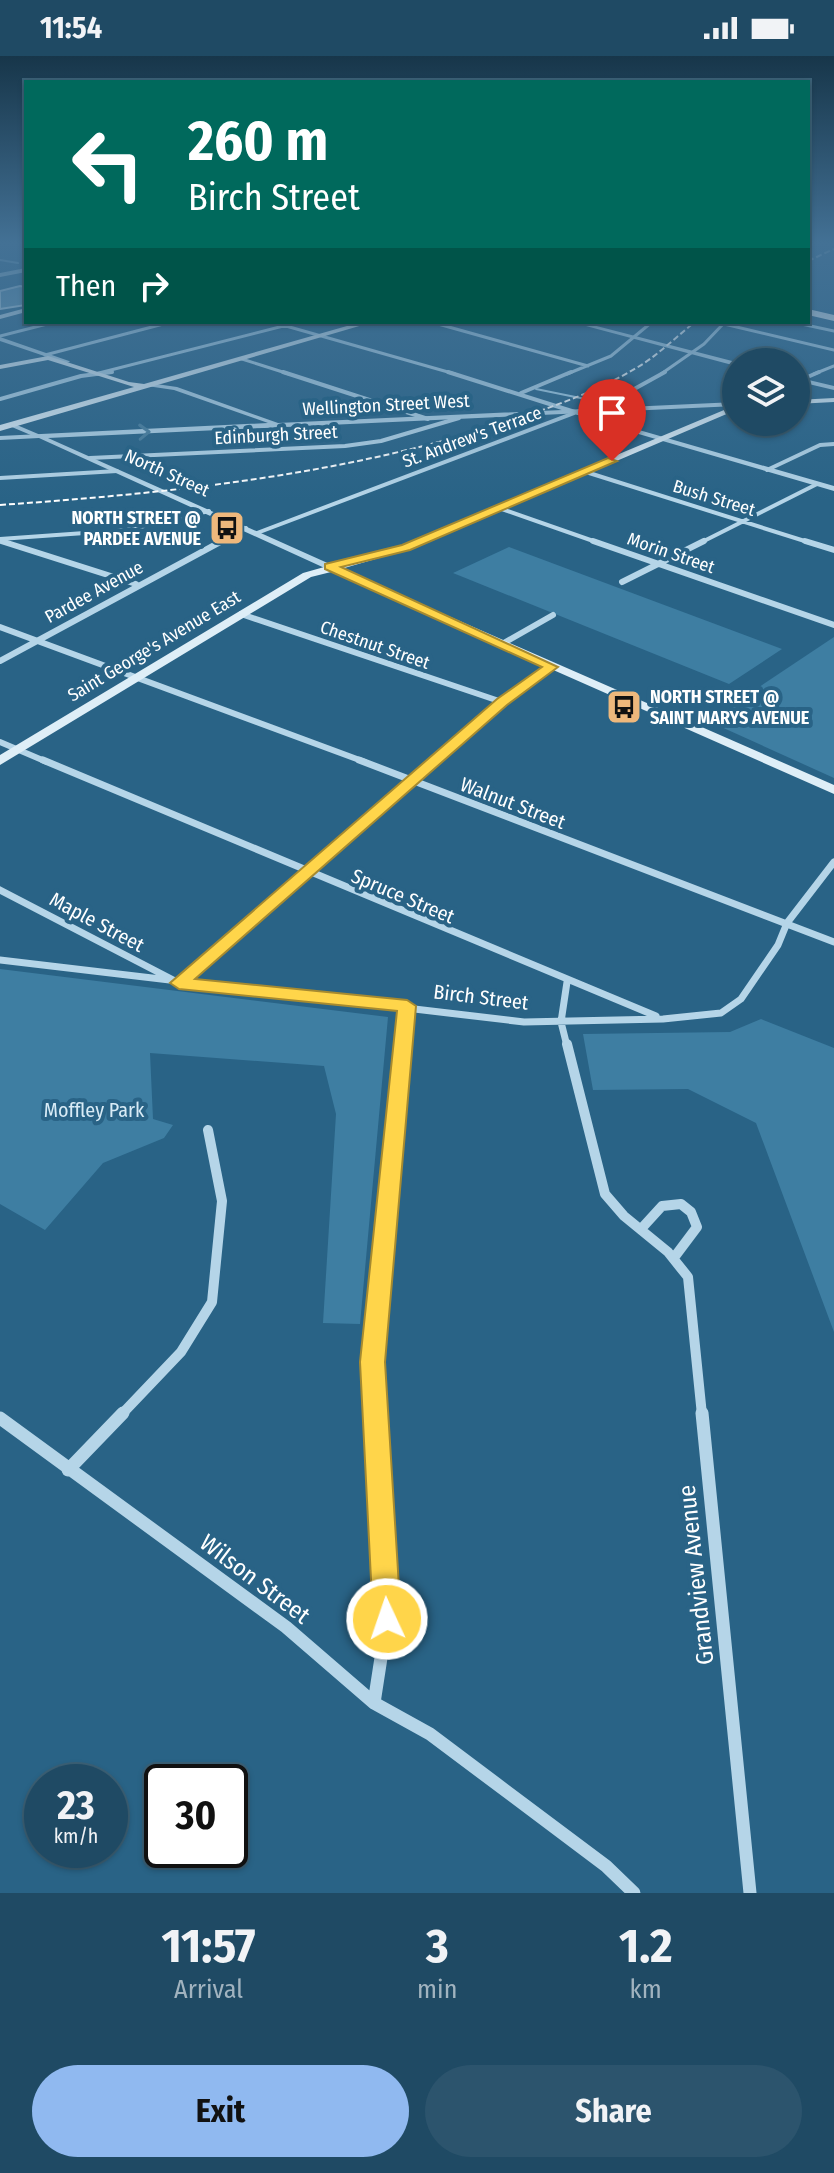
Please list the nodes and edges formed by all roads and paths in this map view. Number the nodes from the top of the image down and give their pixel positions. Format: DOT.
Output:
graph roads {
  1 [pos="30,329"];
  2 [pos="145,329"];
  3 [pos="274,329"];
  4 [pos="295,329"];
  5 [pos="346,329"];
  6 [pos="455,329"];
  7 [pos="599,329"];
  8 [pos="644,329"];
  9 [pos="718,329"];
  10 [pos="747,329"];
  11 [pos="322,336"];
  12 [pos="0,337"];
  13 [pos="633,338"];
  14 [pos="834,350"];
  15 [pos="693,353"];
  16 [pos="45,355"];
  17 [pos="28,359"];
  18 [pos="242,359"];
  19 [pos="722,360"];
  20 [pos="67,362"];
  21 [pos="588,366"];
  22 [pos="834,366"];
  23 [pos="0,367"];
  24 [pos="99,374"];
  25 [pos="810,375"];
  26 [pos="177,377"];
  27 [pos="810,383"];
  28 [pos="149,385"];
  29 [pos="126,388"];
  30 [pos="175,388"];
  31 [pos="834,388"];
  32 [pos="520,393"];
  33 [pos="0,399"];
  34 [pos="834,400"];
  35 [pos="810,401"];
  36 [pos="722,406"];
  37 [pos="722,411"];
  38 [pos="578,413"];
  39 [pos="548,414"];
  40 [pos="459,418"];
  41 [pos="428,419"];
  42 [pos="563,419"];
  43 [pos="263,420"];
  44 [pos="12,425"];
  45 [pos="294,426"];
  46 [pos="0,428"];
  47 [pos="251,428"];
  48 [pos="38,436"];
  49 [pos="0,438"];
  50 [pos="663,438"];
  51 [pos="834,444"];
  52 [pos="90,458"];
  53 [pos="767,470"];
  54 [pos="117,471"];
  55 [pos="586,472"];
  56 [pos="0,478"];
  57 [pos="817,484"];
  58 [pos="834,489"];
  59 [pos="499,508"];
  60 [pos="209,511"];
  61 [pos="743,521"];
  62 [pos="246,528"];
  63 [pos="257,533"];
  64 [pos="0,540"];
  65 [pos="834,550"];
  66 [pos="658,564"];
  67 [pos="329,567"];
  68 [pos="622,582"];
  69 [pos="137,584"];
  70 [pos="241,614"];
  71 [pos="553,615"];
  72 [pos="834,625"];
  73 [pos="0,627"];
  74 [pos="37,640"];
  75 [pos="502,644"];
  76 [pos="0,661"];
  77 [pos="551,667"];
  78 [pos="137,677"];
  79 [pos="502,702"];
  80 [pos="0,742"];
  81 [pos="18,750"];
  82 [pos="0,761"];
  83 [pos="414,780"];
  84 [pos="834,790"];
  85 [pos="834,862"];
  86 [pos="306,873"];
  87 [pos="0,890"];
  88 [pos="787,923"];
  89 [pos="834,942"];
  90 [pos="0,960"];
  91 [pos="567,982"];
  92 [pos="179,983"];
  93 [pos="407,1006"];
  94 [pos="663,1019"];
  95 [pos="561,1022"];
  96 [pos="208,1130"];
  97 [pos="641,1229"];
  98 [pos="676,1255"];
  99 [pos="0,1418"];
  100 [pos="68,1470"];
  101 [pos="374,1703"];
  102 [pos="634,1893"];
  103 [pos="750,1893"];
  1 -- 12 [label="street"];
  2 -- 16 [label="street"];
  3 -- 24 [label="street"];
  4 -- 11 [label="street"];
  5 -- 11 [label="main road"];
  6 -- 21 [label="street"];
  7 -- 13 [label="street"];
  8 -- 13 [label="street"];
  9 -- 15 [label="street, St. Andrew's Terrace"];
  10 -- 14 [label="street"];
  11 -- 18 [label="main road"];
  11 -- 32 [label="street"];
  12 -- 16 [label="street"];
  13 -- 15 [label="street"];
  13 -- 21 [label="street"];
  15 -- 19 [label="street"];
  15 -- 38 [label="street, St. Andrew's Terrace"];
  16 -- 17 [label="street"];
  16 -- 20 [label="street"];
  17 -- 20 [label="main road"];
  17 -- 23 [label="main road"];
  18 -- 26 [label="main road"];
  18 -- 41 [label="street"];
  20 -- 24 [label="main road"];
  21 -- 32 [label="street"];
  22 -- 25 [label="street"];
  24 -- 29 [label="main road"];
  24 -- 33 [label="street"];
  26 -- 28 [label="main road"];
  26 -- 30 [label="street"];
  27 -- 31 [label="street"];
  28 -- 29 [label="main road"];
  28 -- 30 [label="street"];
  29 -- 44 [label="main road"];
  30 -- 43 [label="street"];
  32 -- 38 [label="street"];
  34 -- 35 [label="main road"];
  36 -- 38 [label="street, Wellington Street West"];
  37 -- 50 [label="main road, Saint George's Avenue East"];
  38 -- 39 [label="street, Wellington Street West"];
  38 -- 42 [label="street, St. Andrew's Terrace"];
  38 -- 50 [label="street"];
  39 -- 40 [label="street, Wellington Street West"];
  39 -- 42 [label="street"];
  40 -- 41 [label="street, Wellington Street West"];
  40 -- 52 [label="street, Edinburgh Street"];
  41 -- 45 [label="street, Wellington Street West"];
  42 -- 63 [label="street, St. Andrew's Terrace"];
  43 -- 45 [label="street"];
  43 -- 47 [label="street"];
  44 -- 46 [label="main road"];
  44 -- 48 [label="street, North Street"];
  45 -- 47 [label="street, Wellington Street West"];
  48 -- 47 [label="street, Wellington Street West, one-way"];
  48 -- 49 [label="street, Wellington Street West"];
  48 -- 52 [label="street, North Street"];
  50 -- 53 [label="street"];
  50 -- 55 [label="main road, Saint George's Avenue East"];
  51 -- 53 [label="street"];
  52 -- 54 [label="street, North Street"];
  53 -- 57 [label="street"];
  54 -- 56 [label="street"];
  54 -- 60 [label="street, North Street"];
  55 -- 59 [label="main road, Saint George's Avenue East"];
  55 -- 61 [label="street, Bush Street"];
  57 -- 58 [label="street"];
  57 -- 61 [label="street"];
  59 -- 66 [label="street, Morin Street"];
  59 -- 67 [label="main road, Saint George's Avenue East"];
  60 -- 62 [label="street, North Street"];
  60 -- 64 [label="street"];
  61 -- 65 [label="street, Bush Street"];
  61 -- 66 [label="street"];
  62 -- 63 [label="street, North Street"];
  62 -- 69 [label="street, Pardee Avenue"];
  63 -- 67 [label="street, North Street"];
  64 -- 69 [label="street"];
  66 -- 68 [label="street"];
  66 -- 72 [label="street, Morin Street"];
  67 -- 70 [label="main road, Saint George's Avenue East"];
  67 -- 75 [label="main road, North Street"];
  69 -- 74 [label="street, Pardee Avenue"];
  70 -- 78 [label="main road, Saint George's Avenue East"];
  70 -- 79 [label="street, Chestnut Street"];
  71 -- 75 [label="street"];
  73 -- 74 [label="street, Walnut Street"];
  74 -- 76 [label="street, Pardee Avenue"];
  74 -- 78 [label="street, Walnut Street"];
  75 -- 77 [label="main road, North Street"];
  77 -- 79 [label="street"];
  77 -- 84 [label="main road, North Street"];
  78 -- 81 [label="main road, Saint George's Avenue East"];
  78 -- 83 [label="street, Walnut Street"];
  79 -- 83 [label="street"];
  80 -- 81 [label="street, Spruce Street"];
  81 -- 82 [label="main road, Saint George's Avenue East"];
  81 -- 86 [label="street, Spruce Street"];
  83 -- 86 [label="street"];
  83 -- 88 [label="street, Walnut Street"];
  85 -- 88 [label="street, Birch Street"];
  86 -- 91 [label="street, Spruce Street"];
  86 -- 92 [label="street"];
  87 -- 92 [label="street, Maple Street"];
  88 -- 89 [label="street, Walnut Street"];
  88 -- 94 [label="street, Birch Street"];
  90 -- 92 [label="street, Birch Street"];
  91 -- 94 [label="street, Spruce Street"];
  91 -- 95 [label="street"];
  92 -- 93 [label="street, Birch Street"];
  93 -- 95 [label="street, Birch Street"];
  93 -- 101 [label="street"];
  94 -- 95 [label="street, Birch Street"];
  95 -- 97 [label="street"];
  96 -- 100 [label="street"];
  97 -- 98 [label="street"];
  97 -- 98 [label="street"];
  98 -- 103 [label="street, Grandview Avenue"];
  99 -- 100 [label="street, Wilson Street"];
  100 -- 101 [label="street, Wilson Street"];
  101 -- 102 [label="street, Wilson Street"];
}
